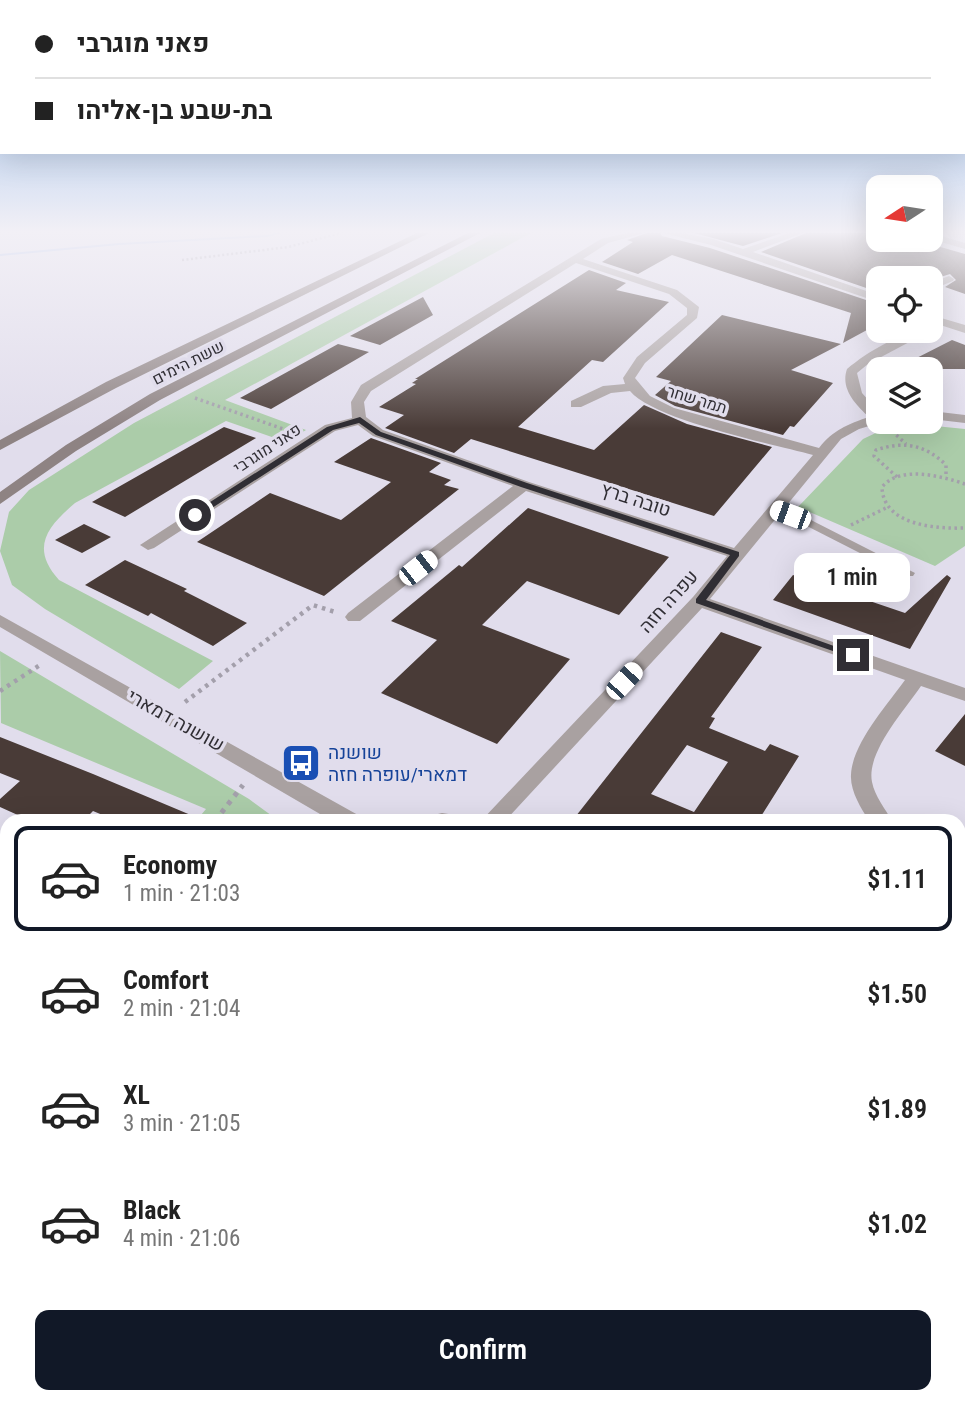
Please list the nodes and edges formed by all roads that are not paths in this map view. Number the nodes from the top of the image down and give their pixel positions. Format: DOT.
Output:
graph roads {
  1 [pos="289,298"];
  2 [pos="347,298"];
  3 [pos="514,298"];
  4 [pos="682,298"];
  5 [pos="943,324"];
  6 [pos="965,330"];
  7 [pos="900,343"];
  8 [pos="871,357"];
  9 [pos="866,360"];
  10 [pos="633,387"];
  11 [pos="576,404"];
  12 [pos="866,407"];
  13 [pos="943,416"];
  14 [pos="965,419"];
  15 [pos="360,420"];
  16 [pos="866,422"];
  17 [pos="0,446"];
  18 [pos="822,453"];
  19 [pos="524,485"];
  20 [pos="0,499"];
  21 [pos="774,509"];
  22 [pos="148,545"];
  23 [pos="736,554"];
  24 [pos="909,573"];
  25 [pos="699,601"];
  26 [pos="354,617"];
  27 [pos="0,620"];
  28 [pos="916,677"];
  29 [pos="965,695"];
  30 [pos="338,814"];
  31 [pos="499,814"];
  32 [pos="876,814"];
  1 -- 17 [label="main road, ששת הימים"];
  2 -- 20 [label="main road, ששת הימים"];
  3 -- 15 [label="street"];
  4 -- 10 [label="street"];
  5 -- 6 [label="street"];
  7 -- 8 [label="street"];
  9 -- 12 [label="street"];
  10 -- 11 [label="street"];
  10 -- 18 [label="street, תמר שחר"];
  13 -- 14 [label="street"];
  15 -- 19 [label="street, טובה ברץ"];
  15 -- 22 [label="street, פאני מוגרבי"];
  16 -- 18 [label="street, עפרה חזה"];
  18 -- 21 [label="street, עפרה חזה"];
  19 -- 23 [label="street, טובה ברץ"];
  19 -- 26 [label="street"];
  21 -- 23 [label="street, עפרה חזה"];
  21 -- 24 [label="lane"];
  23 -- 25 [label="street, עפרה חזה"];
  25 -- 28 [label="street"];
  25 -- 31 [label="street, עפרה חזה"];
  27 -- 30 [label="street, שושנה דמארי"];
  28 -- 29 [label="street"];
  28 -- 32 [label="street"];
}
